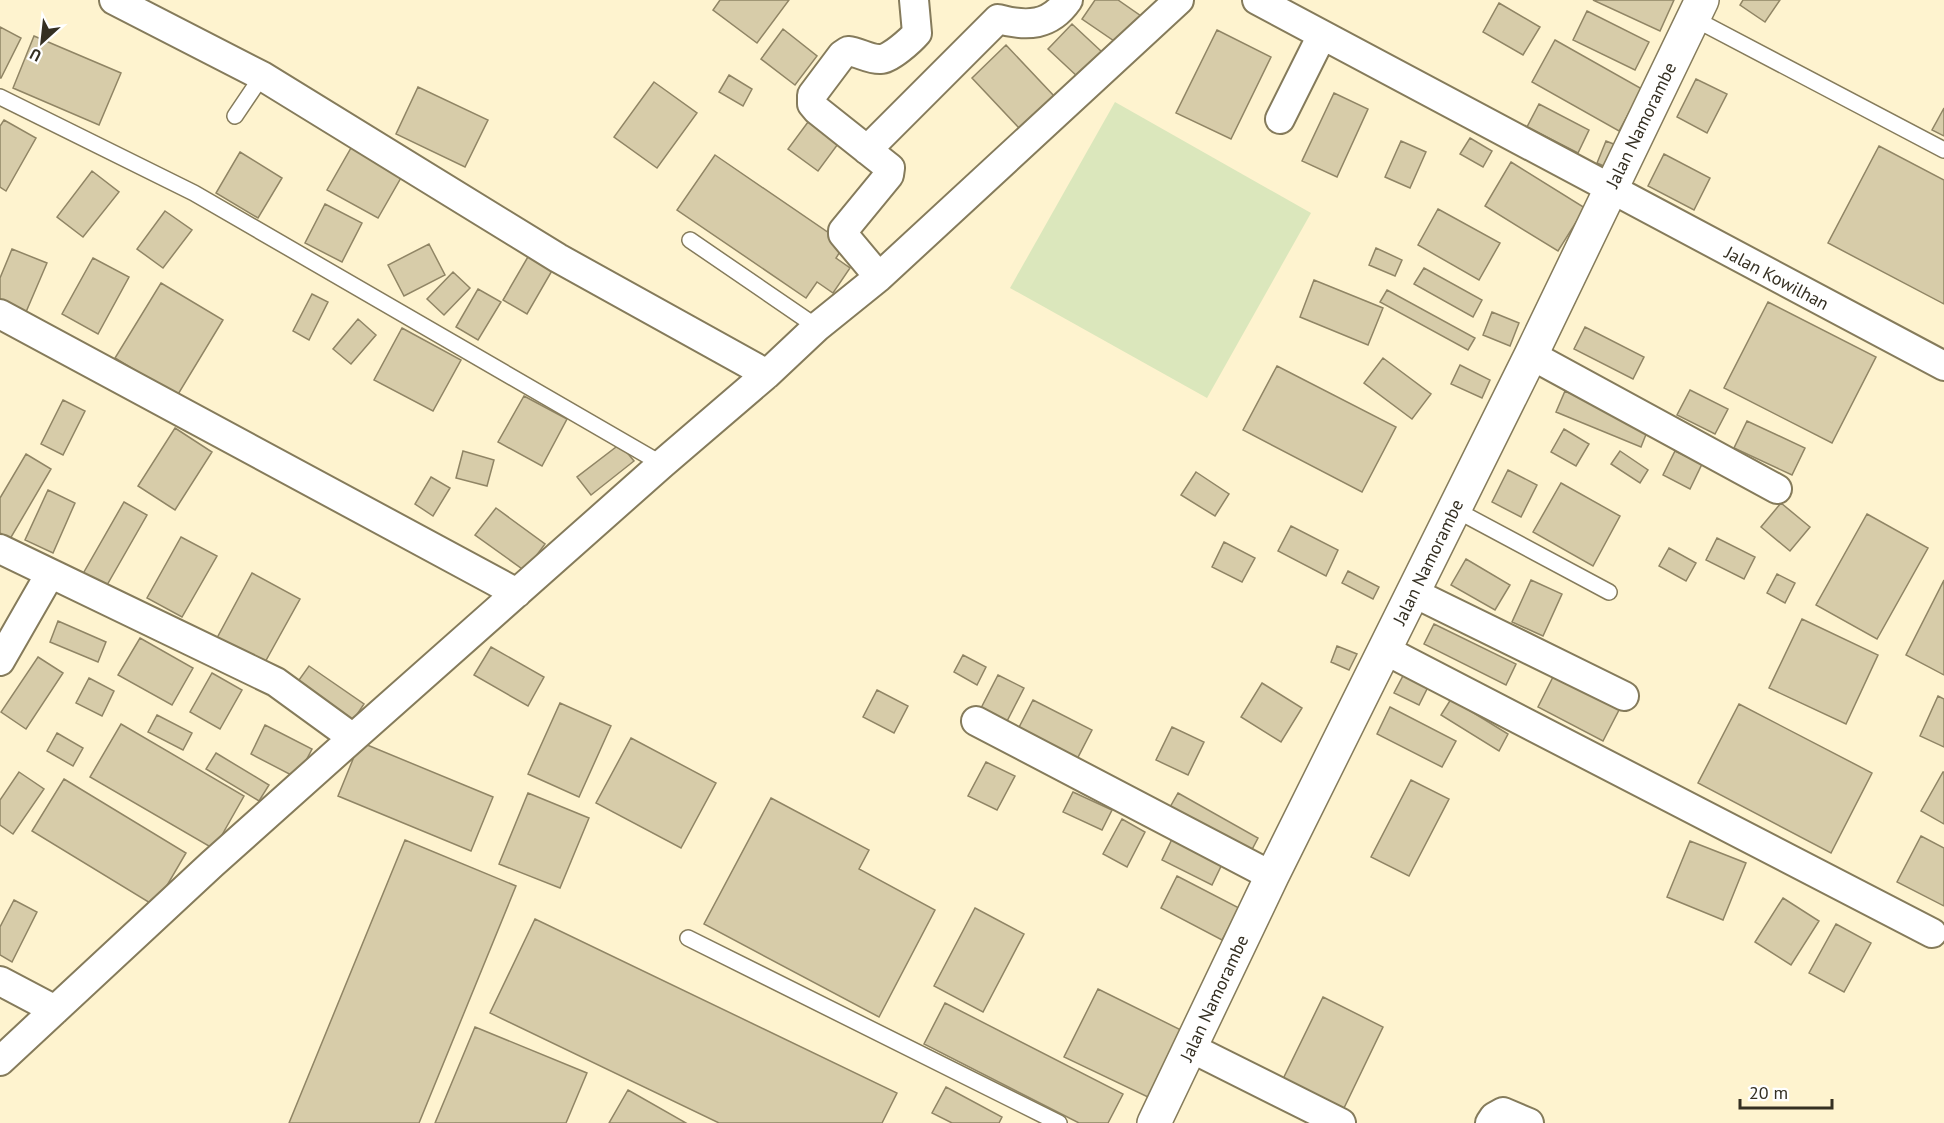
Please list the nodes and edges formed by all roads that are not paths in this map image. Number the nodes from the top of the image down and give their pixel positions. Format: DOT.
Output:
graph roads {
  1 [pos="114,0"];
  2 [pos="914,0"];
  3 [pos="1068,0"];
  4 [pos="1179,0"];
  5 [pos="1257,0"];
  6 [pos="1697,9"];
  7 [pos="1322,35"];
  8 [pos="262,76"];
  9 [pos="0,97"];
  10 [pos="236,116"];
  11 [pos="1280,118"];
  12 [pos="867,150"];
  13 [pos="1944,150"];
  14 [pos="1610,189"];
  15 [pos="690,240"];
  16 [pos="879,277"];
  17 [pos="0,314"];
  18 [pos="817,327"];
  19 [pos="1531,356"];
  20 [pos="1944,366"];
  21 [pos="767,374"];
  22 [pos="662,464"];
  23 [pos="1777,489"];
  24 [pos="1454,509"];
  25 [pos="0,549"];
  26 [pos="50,574"];
  27 [pos="1412,592"];
  28 [pos="1609,592"];
  29 [pos="517,593"];
  30 [pos="1385,650"];
  31 [pos="0,661"];
  32 [pos="1624,696"];
  33 [pos="976,721"];
  34 [pos="353,738"];
  35 [pos="1272,876"];
  36 [pos="1932,933"];
  37 [pos="688,939"];
  38 [pos="0,981"];
  39 [pos="55,1010"];
  40 [pos="1191,1048"];
  41 [pos="0,1061"];
  42 [pos="1158,1122"];
  43 [pos="1059,1123"];
  44 [pos="1341,1123"];
  45 [pos="1490,1123"];
  46 [pos="1528,1123"];
  1 -- 8 [label="street"];
  2 -- 12 [label="street"];
  3 -- 12 [label="street"];
  4 -- 16 [label="street"];
  5 -- 7 [label="street, Jalan Kowilhan"];
  6 -- 13 [label="lane"];
  6 -- 14 [label="main road, Jalan Namorambe"];
  7 -- 11 [label="street"];
  7 -- 14 [label="street, Jalan Kowilhan"];
  8 -- 10 [label="lane"];
  8 -- 21 [label="street"];
  9 -- 22 [label="lane"];
  12 -- 16 [label="street"];
  14 -- 19 [label="main road, Jalan Namorambe"];
  14 -- 20 [label="street, Jalan Kowilhan"];
  15 -- 18 [label="lane"];
  16 -- 18 [label="street"];
  17 -- 29 [label="street"];
  18 -- 21 [label="street"];
  19 -- 23 [label="street"];
  19 -- 24 [label="main road, Jalan Namorambe"];
  21 -- 22 [label="street"];
  22 -- 29 [label="street"];
  24 -- 27 [label="main road, Jalan Namorambe"];
  24 -- 28 [label="lane"];
  25 -- 26 [label="street"];
  26 -- 31 [label="street"];
  26 -- 34 [label="street"];
  27 -- 30 [label="main road, Jalan Namorambe"];
  27 -- 32 [label="street"];
  29 -- 34 [label="street"];
  30 -- 35 [label="main road, Jalan Namorambe"];
  30 -- 36 [label="street"];
  33 -- 35 [label="street"];
  34 -- 39 [label="street"];
  35 -- 40 [label="main road, Jalan Namorambe"];
  37 -- 43 [label="lane"];
  38 -- 39 [label="street"];
  39 -- 41 [label="street"];
  40 -- 42 [label="main road, Jalan Namorambe"];
  40 -- 44 [label="street"];
  45 -- 46 [label="street"];
}
